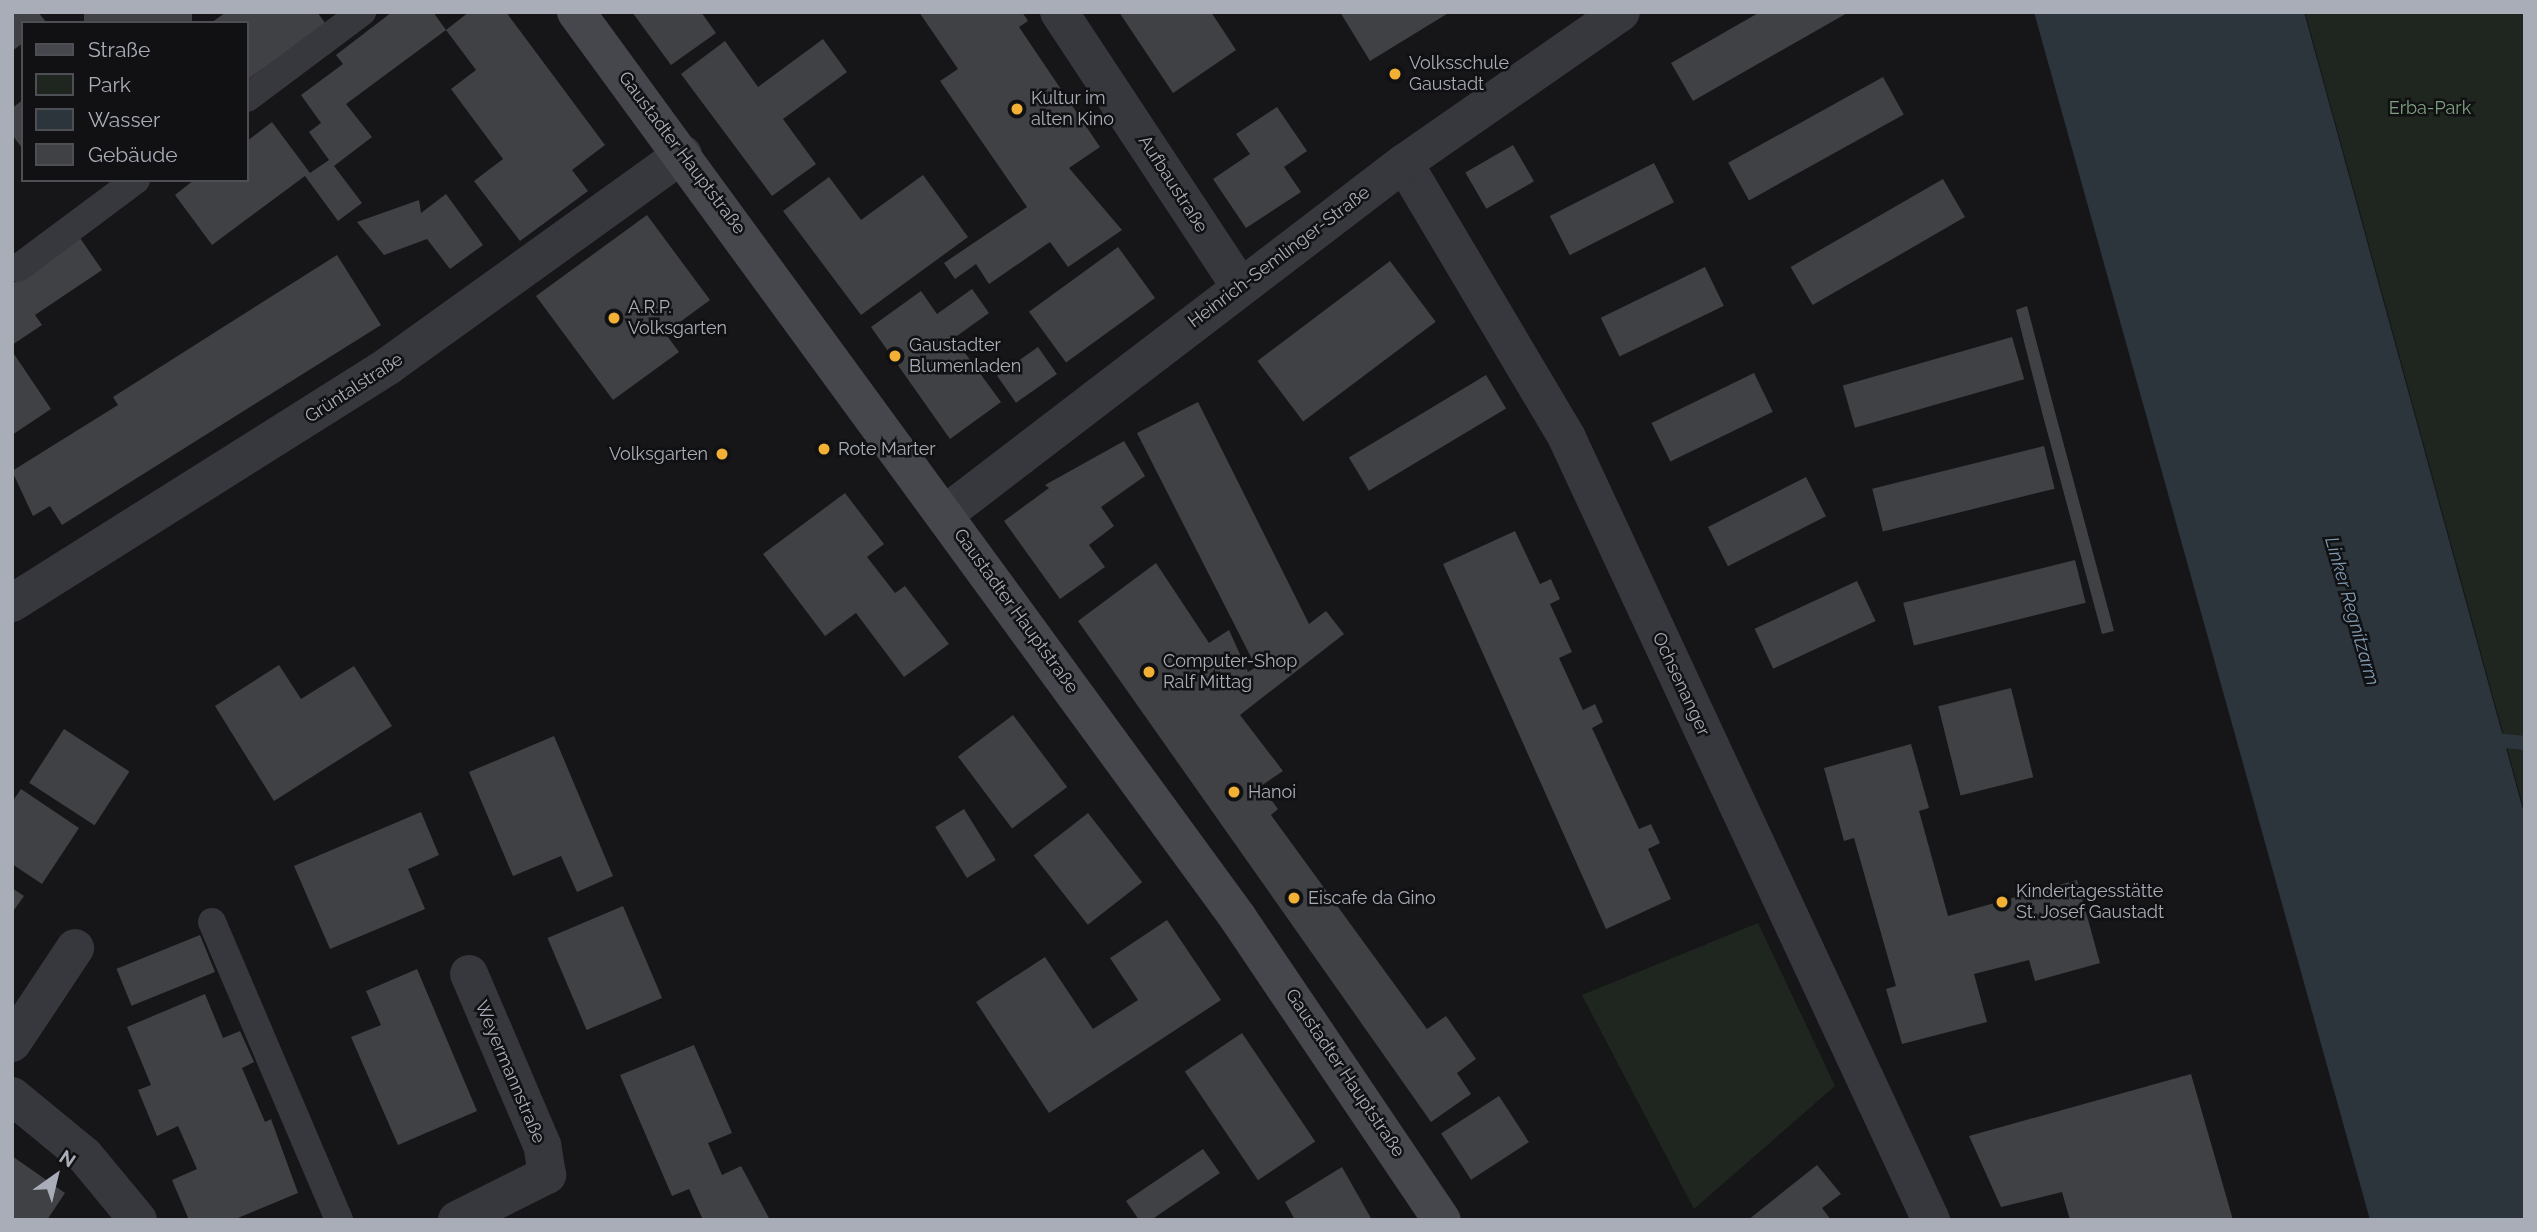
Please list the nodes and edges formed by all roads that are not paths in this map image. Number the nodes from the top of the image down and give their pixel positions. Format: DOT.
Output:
graph roads {
  1 [pos="362,12"];
  2 [pos="576,12"];
  3 [pos="1059,12"];
  4 [pos="1621,12"];
  5 [pos="248,97"];
  6 [pos="683,154"];
  7 [pos="1404,163"];
  8 [pos="133,182"];
  9 [pos="18,268"];
  10 [pos="1240,286"];
  11 [pos="946,514"];
  12 [pos="12,603"];
  13 [pos="212,922"];
  14 [pos="75,948"];
  15 [pos="469,974"];
  16 [pos="12,1042"];
  17 [pos="12,1096"];
  18 [pos="471,1217"];
  19 [pos="138,1220"];
  20 [pos="339,1220"];
  21 [pos="1442,1220"];
  22 [pos="1931,1220"];
  1 -- 5 [label="lane"];
  2 -- 6 [label="street, Gaustadter Hauptstraße"];
  3 -- 10 [label="street, Aufbaustraße"];
  4 -- 7 [label="street, Heinrich-Semlinger-Straße"];
  6 -- 11 [label="street, Gaustadter Hauptstraße"];
  6 -- 12 [label="street, Grüntalstraße"];
  7 -- 10 [label="street, Heinrich-Semlinger-Straße"];
  7 -- 22 [label="street, Ochsenanger"];
  8 -- 9 [label="lane"];
  10 -- 11 [label="street, Heinrich-Semlinger-Straße"];
  11 -- 21 [label="street, Gaustadter Hauptstraße"];
  13 -- 20 [label="lane"];
  14 -- 16 [label="street"];
  15 -- 18 [label="street, Weyermannstraße"];
  17 -- 19 [label="street"];
}
